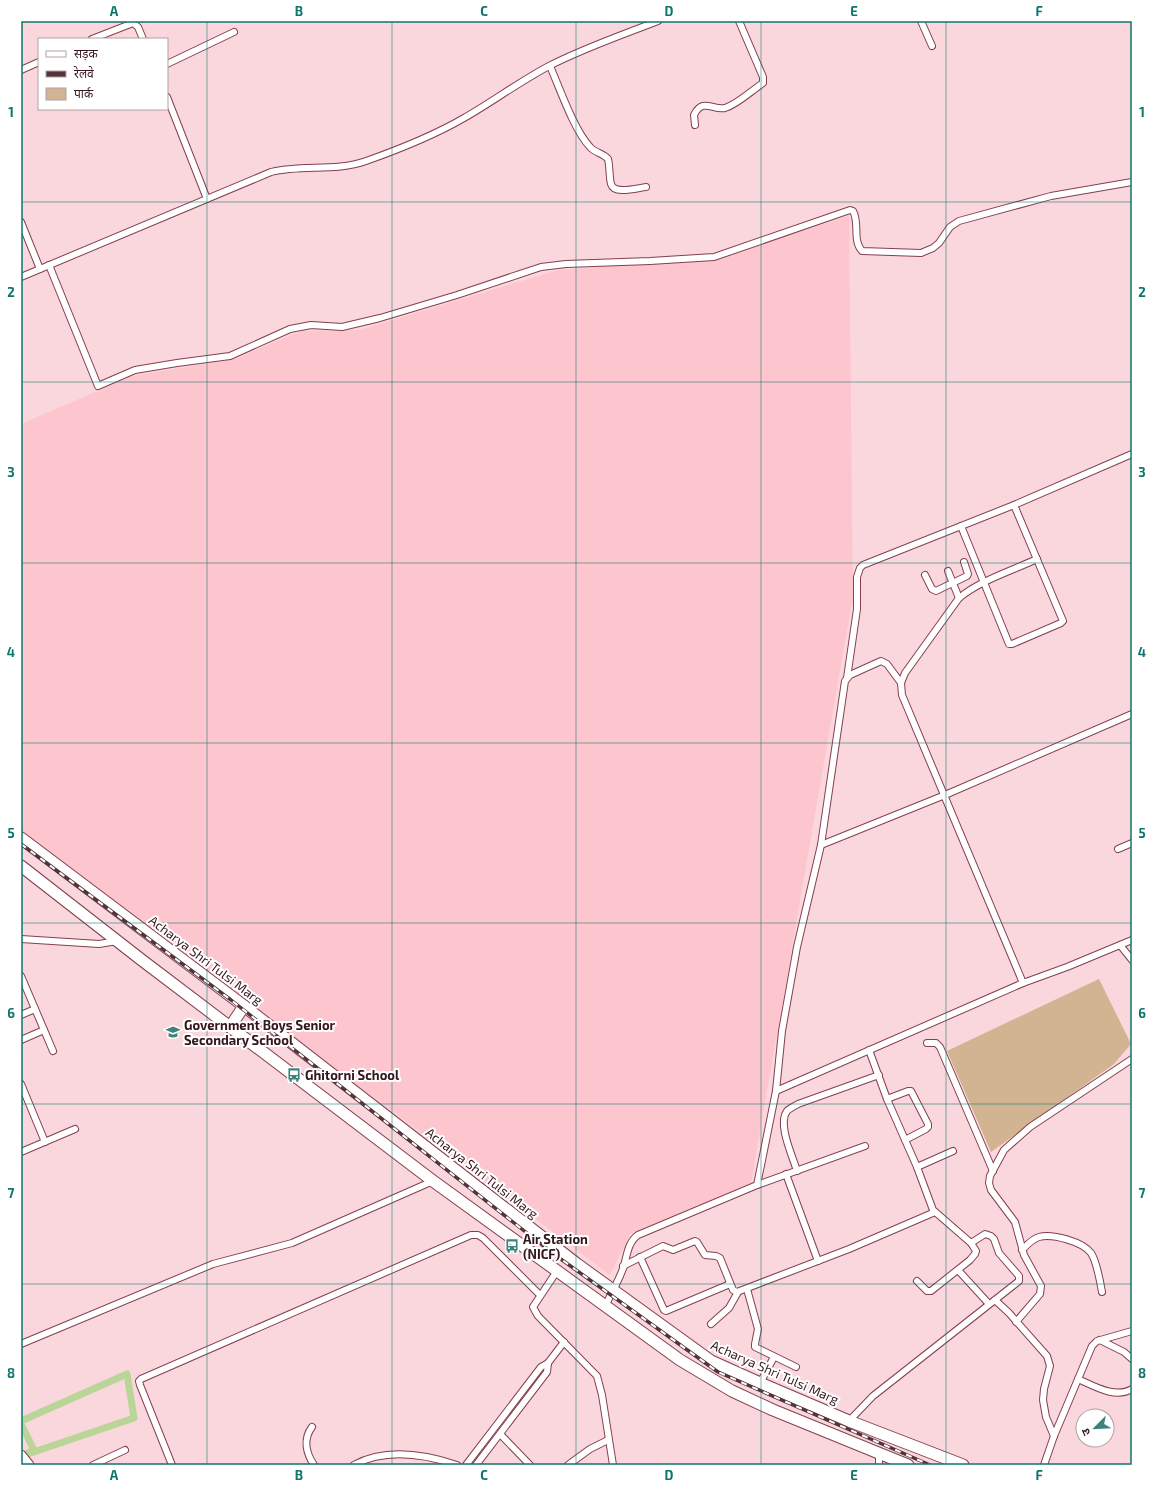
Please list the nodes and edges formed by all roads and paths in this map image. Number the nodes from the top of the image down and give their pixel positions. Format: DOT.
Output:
graph roads {
  1 [pos="658,21"];
  2 [pos="739,21"];
  3 [pos="921,21"];
  4 [pos="234,32"];
  5 [pos="95,38"];
  6 [pos="143,38"];
  7 [pos="932,46"];
  8 [pos="38,62"];
  9 [pos="168,64"];
  10 [pos="550,66"];
  11 [pos="21,70"];
  12 [pos="168,100"];
  13 [pos="695,125"];
  14 [pos="1132,182"];
  15 [pos="646,187"];
  16 [pos="207,199"];
  17 [pos="21,222"];
  18 [pos="49,265"];
  19 [pos="40,269"];
  20 [pos="21,277"];
  21 [pos="1132,454"];
  22 [pos="1014,505"];
  23 [pos="961,526"];
  24 [pos="1037,559"];
  25 [pos="964,562"];
  26 [pos="948,572"];
  27 [pos="925,575"];
  28 [pos="984,582"];
  29 [pos="952,583"];
  30 [pos="959,598"];
  31 [pos="846,678"];
  32 [pos="901,683"];
  33 [pos="1132,714"];
  34 [pos="945,795"];
  35 [pos="21,838"];
  36 [pos="1132,843"];
  37 [pos="821,845"];
  38 [pos="1118,849"];
  39 [pos="21,866"];
  40 [pos="21,940"];
  41 [pos="1132,940"];
  42 [pos="119,941"];
  43 [pos="1120,945"];
  44 [pos="1132,960"];
  45 [pos="21,976"];
  46 [pos="1023,983"];
  47 [pos="244,1006"];
  48 [pos="35,1009"];
  49 [pos="21,1015"];
  50 [pos="230,1027"];
  51 [pos="44,1030"];
  52 [pos="21,1040"];
  53 [pos="927,1043"];
  54 [pos="869,1050"];
  55 [pos="53,1051"];
  56 [pos="1132,1059"];
  57 [pos="879,1075"];
  58 [pos="21,1084"];
  59 [pos="776,1091"];
  60 [pos="887,1099"];
  61 [pos="75,1129"];
  62 [pos="905,1140"];
  63 [pos="45,1142"];
  64 [pos="865,1146"];
  65 [pos="952,1151"];
  66 [pos="21,1152"];
  67 [pos="917,1166"];
  68 [pos="797,1170"];
  69 [pos="992,1171"];
  70 [pos="786,1174"];
  71 [pos="433,1181"];
  72 [pos="757,1185"];
  73 [pos="935,1212"];
  74 [pos="971,1243"];
  75 [pos="1022,1250"];
  76 [pos="640,1257"];
  77 [pos="818,1261"];
  78 [pos="624,1266"];
  79 [pos="557,1270"];
  80 [pos="958,1270"];
  81 [pos="917,1280"];
  82 [pos="730,1284"];
  83 [pos="747,1289"];
  84 [pos="613,1292"];
  85 [pos="738,1292"];
  86 [pos="1102,1292"];
  87 [pos="540,1295"];
  88 [pos="992,1302"];
  89 [pos="605,1306"];
  90 [pos="1016,1322"];
  91 [pos="711,1324"];
  92 [pos="1132,1331"];
  93 [pos="1100,1340"];
  94 [pos="564,1342"];
  95 [pos="21,1344"];
  96 [pos="774,1357"];
  97 [pos="1132,1359"];
  98 [pos="548,1363"];
  99 [pos="796,1367"];
  100 [pos="1078,1379"];
  101 [pos="760,1383"];
  102 [pos="1132,1389"];
  103 [pos="849,1421"];
  104 [pos="312,1427"];
  105 [pos="500,1434"];
  106 [pos="1054,1436"];
  107 [pos="608,1440"];
  108 [pos="125,1450"];
  109 [pos="879,1452"];
  110 [pos="21,1455"];
  111 [pos="956,1464"];
  112 [pos="29,1465"];
  113 [pos="93,1465"];
  114 [pos="172,1465"];
  115 [pos="314,1465"];
  116 [pos="354,1465"];
  117 [pos="457,1465"];
  118 [pos="466,1465"];
  119 [pos="476,1465"];
  120 [pos="530,1465"];
  121 [pos="568,1465"];
  122 [pos="613,1465"];
  123 [pos="879,1465"];
  124 [pos="908,1465"];
  125 [pos="1044,1465"];
  1 -- 10 [label="street"];
  2 -- 13 [label="street"];
  3 -- 7 [label="street"];
  4 -- 9 [label="street"];
  5 -- 6 [label="street"];
  8 -- 11 [label="street"];
  10 -- 15 [label="street"];
  10 -- 16 [label="street"];
  12 -- 16 [label="street"];
  14 -- 18 [label="street"];
  16 -- 18 [label="street"];
  17 -- 19 [label="street"];
  18 -- 19 [label="street"];
  19 -- 20 [label="street"];
  21 -- 22 [label="street"];
  22 -- 23 [label="street"];
  22 -- 24 [label="street"];
  23 -- 28 [label="street"];
  23 -- 31 [label="street"];
  24 -- 28 [label="street"];
  24 -- 28 [label="street"];
  25 -- 29 [label="street"];
  26 -- 29 [label="street"];
  27 -- 29 [label="street"];
  28 -- 30 [label="street"];
  29 -- 30 [label="street"];
  30 -- 32 [label="street"];
  31 -- 32 [label="street"];
  31 -- 37 [label="street"];
  32 -- 34 [label="street"];
  33 -- 34 [label="street"];
  34 -- 37 [label="street"];
  34 -- 46 [label="street"];
  35 -- 47 [label="highway, Acharya Shri Tulsi Marg"];
  36 -- 38 [label="street"];
  37 -- 59 [label="street"];
  39 -- 42 [label="highway"];
  40 -- 42 [label="street"];
  41 -- 43 [label="street"];
  42 -- 50 [label="highway"];
  43 -- 44 [label="street"];
  43 -- 46 [label="street"];
  45 -- 48 [label="street"];
  46 -- 54 [label="street"];
  47 -- 50 [label="highway"];
  47 -- 84 [label="highway, Acharya Shri Tulsi Marg"];
  48 -- 49 [label="street"];
  48 -- 51 [label="street"];
  50 -- 71 [label="highway"];
  51 -- 52 [label="street"];
  51 -- 55 [label="street"];
  53 -- 69 [label="street"];
  54 -- 57 [label="street"];
  54 -- 59 [label="street"];
  56 -- 69 [label="street"];
  57 -- 60 [label="street"];
  57 -- 68 [label="street"];
  58 -- 63 [label="street"];
  59 -- 72 [label="street"];
  60 -- 62 [label="street"];
  60 -- 62 [label="street"];
  61 -- 63 [label="street"];
  62 -- 67 [label="street"];
  63 -- 66 [label="street"];
  64 -- 68 [label="street"];
  65 -- 67 [label="street"];
  67 -- 73 [label="street"];
  68 -- 70 [label="street"];
  69 -- 75 [label="street"];
  70 -- 72 [label="street"];
  70 -- 77 [label="street"];
  71 -- 79 [label="highway"];
  71 -- 95 [label="street"];
  72 -- 78 [label="street"];
  73 -- 74 [label="street"];
  73 -- 77 [label="street"];
  74 -- 80 [label="street"];
  74 -- 88 [label="street"];
  75 -- 86 [label="street"];
  75 -- 90 [label="street"];
  76 -- 78 [label="street"];
  76 -- 82 [label="street"];
  76 -- 82 [label="street"];
  77 -- 83 [label="street"];
  78 -- 84 [label="street"];
  79 -- 87 [label="street"];
  79 -- 89 [label="highway"];
  80 -- 81 [label="street"];
  80 -- 88 [label="street"];
  82 -- 85 [label="street"];
  83 -- 85 [label="street"];
  83 -- 96 [label="street"];
  84 -- 89 [label="street"];
  84 -- 101 [label="highway, Acharya Shri Tulsi Marg"];
  85 -- 91 [label="street"];
  87 -- 94 [label="street"];
  87 -- 114 [label="street"];
  88 -- 90 [label="street"];
  88 -- 103 [label="street"];
  89 -- 109 [label="highway"];
  90 -- 106 [label="street"];
  92 -- 93 [label="street"];
  93 -- 97 [label="street"];
  93 -- 100 [label="street"];
  94 -- 98 [label="street"];
  94 -- 107 [label="street"];
  96 -- 99 [label="street"];
  96 -- 101 [label="street"];
  98 -- 105 [label="street"];
  98 -- 118 [label="street"];
  100 -- 102 [label="street"];
  100 -- 106 [label="street"];
  101 -- 103 [label="highway, Acharya Shri Tulsi Marg"];
  103 -- 111 [label="highway, Acharya Shri Tulsi Marg"];
  104 -- 115 [label="street"];
  105 -- 119 [label="street"];
  105 -- 120 [label="street"];
  106 -- 125 [label="street"];
  107 -- 121 [label="street"];
  107 -- 122 [label="street"];
  108 -- 113 [label="street"];
  109 -- 123 [label="street"];
  109 -- 124 [label="highway"];
  110 -- 112 [label="street"];
  116 -- 117 [label="street"];
}
